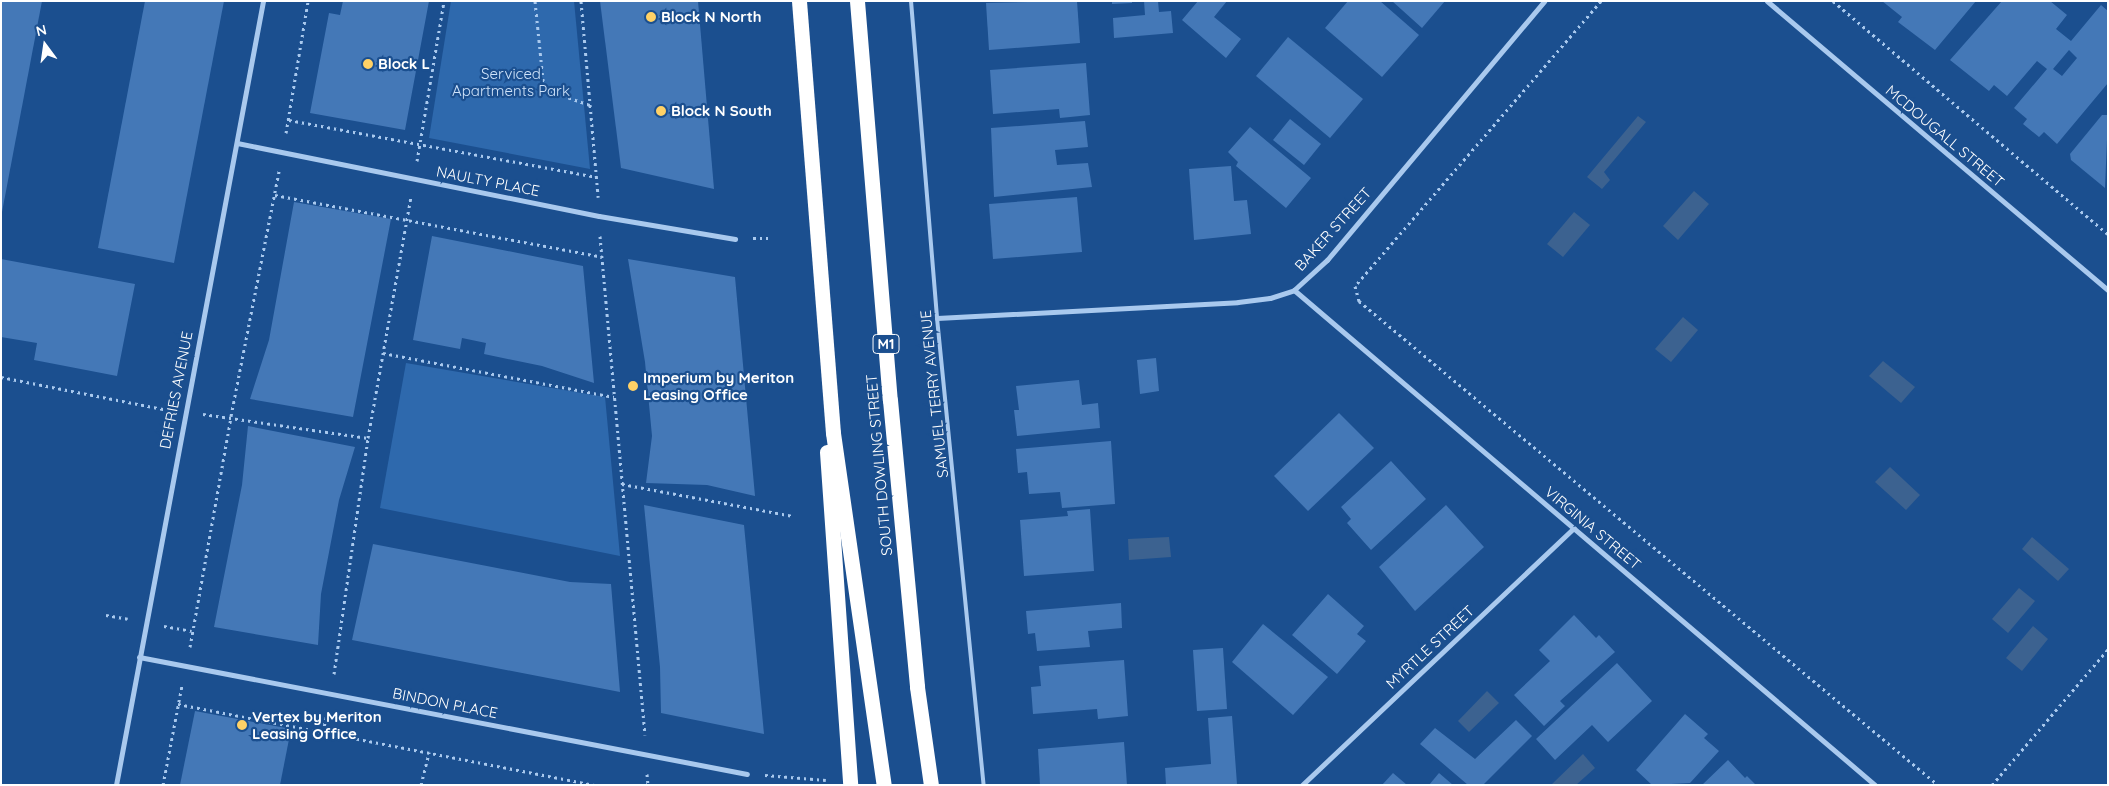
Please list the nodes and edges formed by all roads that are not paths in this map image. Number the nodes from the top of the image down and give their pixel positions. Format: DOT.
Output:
graph roads {
  1 [pos="263,1"];
  2 [pos="799,1"];
  3 [pos="857,1"];
  4 [pos="911,1"];
  5 [pos="1544,1"];
  6 [pos="1767,1"];
  7 [pos="237,142"];
  8 [pos="817,201"];
  9 [pos="735,239"];
  10 [pos="1294,290"];
  11 [pos="2108,290"];
  12 [pos="937,318"];
  13 [pos="1574,528"];
  14 [pos="139,657"];
  15 [pos="747,774"];
  16 [pos="116,785"];
  17 [pos="850,785"];
  18 [pos="884,785"];
  19 [pos="931,785"];
  20 [pos="984,785"];
  21 [pos="1302,785"];
  22 [pos="1876,785"];
  1 -- 7 [label="street, DEFRIES AVENUE"];
  2 -- 8 [label="highway"];
  3 -- 19 [label="highway, SOUTH DOWLING STREET / M1"];
  4 -- 12 [label="lane, SAMUEL TERRY AVENUE"];
  5 -- 10 [label="street, BAKER STREET"];
  6 -- 11 [label="street, MCDOUGALL STREET"];
  7 -- 9 [label="street, NAULTY PLACE"];
  7 -- 14 [label="street, DEFRIES AVENUE"];
  8 -- 17 [label="highway"];
  8 -- 18 [label="highway"];
  10 -- 12 [label="street, BAKER STREET"];
  10 -- 13 [label="street, VIRGINIA STREET"];
  12 -- 20 [label="lane, SAMUEL TERRY AVENUE"];
  13 -- 21 [label="street, MYRTLE STREET"];
  13 -- 22 [label="street, VIRGINIA STREET"];
  14 -- 15 [label="street, BINDON PLACE"];
  14 -- 16 [label="street, DEFRIES AVENUE"];
}
